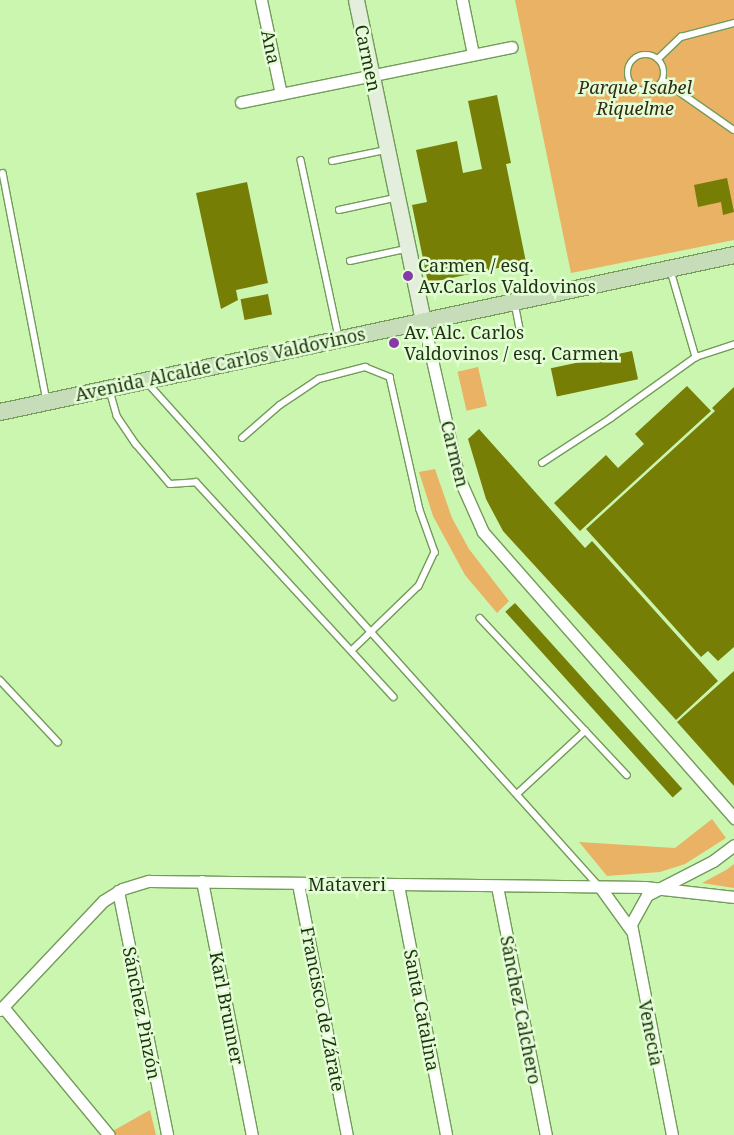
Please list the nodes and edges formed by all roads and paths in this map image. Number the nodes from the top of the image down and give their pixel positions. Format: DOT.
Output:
graph roads {
  1 [pos="262,0"];
  2 [pos="356,0"];
  3 [pos="462,0"];
  4 [pos="734,22"];
  5 [pos="511,47"];
  6 [pos="473,54"];
  7 [pos="658,59"];
  8 [pos="372,75"];
  9 [pos="664,81"];
  10 [pos="281,94"];
  11 [pos="241,102"];
  12 [pos="734,130"];
  13 [pos="388,149"];
  14 [pos="301,160"];
  15 [pos="332,161"];
  16 [pos="3,173"];
  17 [pos="397,197"];
  18 [pos="339,210"];
  19 [pos="408,249"];
  20 [pos="734,255"];
  21 [pos="350,261"];
  22 [pos="670,269"];
  23 [pos="515,301"];
  24 [pos="423,320"];
  25 [pos="520,329"];
  26 [pos="339,339"];
  27 [pos="734,345"];
  28 [pos="696,357"];
  29 [pos="145,381"];
  30 [pos="109,388"];
  31 [pos="47,402"];
  32 [pos="0,412"];
  33 [pos="242,438"];
  34 [pos="542,463"];
  35 [pos="480,618"];
  36 [pos="374,633"];
  37 [pos="353,650"];
  38 [pos="0,680"];
  39 [pos="394,697"];
  40 [pos="585,731"];
  41 [pos="58,742"];
  42 [pos="627,775"];
  43 [pos="517,794"];
  44 [pos="734,818"];
  45 [pos="734,845"];
  46 [pos="202,881"];
  47 [pos="298,884"];
  48 [pos="398,885"];
  49 [pos="497,886"];
  50 [pos="600,886"];
  51 [pos="657,888"];
  52 [pos="118,891"];
  53 [pos="734,897"];
  54 [pos="631,930"];
  55 [pos="1,1008"];
  56 [pos="109,1135"];
  57 [pos="167,1135"];
  58 [pos="252,1135"];
  59 [pos="347,1135"];
  60 [pos="446,1135"];
  61 [pos="546,1135"];
  62 [pos="672,1135"];
  1 -- 10 [label="street, Ana"];
  2 -- 8 [label="street, Carmen"];
  3 -- 6 [label="street"];
  4 -- 7 [label="lane"];
  5 -- 6 [label="street"];
  6 -- 8 [label="street"];
  7 -- 9 [label="lane"];
  7 -- 9 [label="lane"];
  8 -- 10 [label="street"];
  8 -- 13 [label="street, Carmen"];
  9 -- 12 [label="lane"];
  10 -- 11 [label="street"];
  13 -- 15 [label="lane"];
  13 -- 17 [label="street, Carmen"];
  14 -- 26 [label="lane"];
  16 -- 31 [label="lane"];
  17 -- 18 [label="lane"];
  17 -- 19 [label="street, Carmen"];
  19 -- 21 [label="lane"];
  19 -- 24 [label="street, Carmen"];
  20 -- 22 [label="main road, Avenida Alcalde Carlos Valdovinos"];
  22 -- 23 [label="main road, Avenida Alcalde Carlos Valdovinos"];
  22 -- 28 [label="lane"];
  23 -- 24 [label="main road, Avenida Alcalde Carlos Valdovinos"];
  23 -- 25 [label="lane"];
  24 -- 26 [label="main road, Avenida Alcalde Carlos Valdovinos"];
  24 -- 44 [label="street, Carmen"];
  26 -- 29 [label="main road, Avenida Alcalde Carlos Valdovinos"];
  27 -- 28 [label="lane"];
  28 -- 34 [label="lane"];
  29 -- 30 [label="main road, Avenida Alcalde Carlos Valdovinos"];
  29 -- 36 [label="lane"];
  30 -- 31 [label="main road, Avenida Alcalde Carlos Valdovinos"];
  30 -- 37 [label="lane"];
  31 -- 32 [label="main road, Avenida Alcalde Carlos Valdovinos"];
  33 -- 36 [label="lane"];
  35 -- 40 [label="lane"];
  36 -- 37 [label="lane"];
  36 -- 43 [label="lane"];
  37 -- 39 [label="lane"];
  38 -- 41 [label="lane"];
  40 -- 42 [label="lane"];
  40 -- 43 [label="lane"];
  43 -- 50 [label="lane"];
  45 -- 51 [label="street, Mataveri"];
  46 -- 47 [label="street, Mataveri"];
  46 -- 52 [label="street, Mataveri"];
  46 -- 58 [label="street, Karl Brunner"];
  47 -- 48 [label="street, Mataveri"];
  47 -- 59 [label="street, Francisco de Zárate"];
  48 -- 49 [label="street, Mataveri"];
  48 -- 60 [label="street, Santa Catalina"];
  49 -- 50 [label="street, Mataveri"];
  49 -- 61 [label="street, Sánchez Calchero"];
  50 -- 51 [label="street, Mataveri"];
  50 -- 54 [label="street, Venecia"];
  51 -- 53 [label="street"];
  51 -- 54 [label="street, Venecia"];
  52 -- 55 [label="street, Mataveri"];
  52 -- 57 [label="street, Sánchez Pinzón"];
  54 -- 62 [label="street, Venecia"];
  55 -- 56 [label="street"];
}
